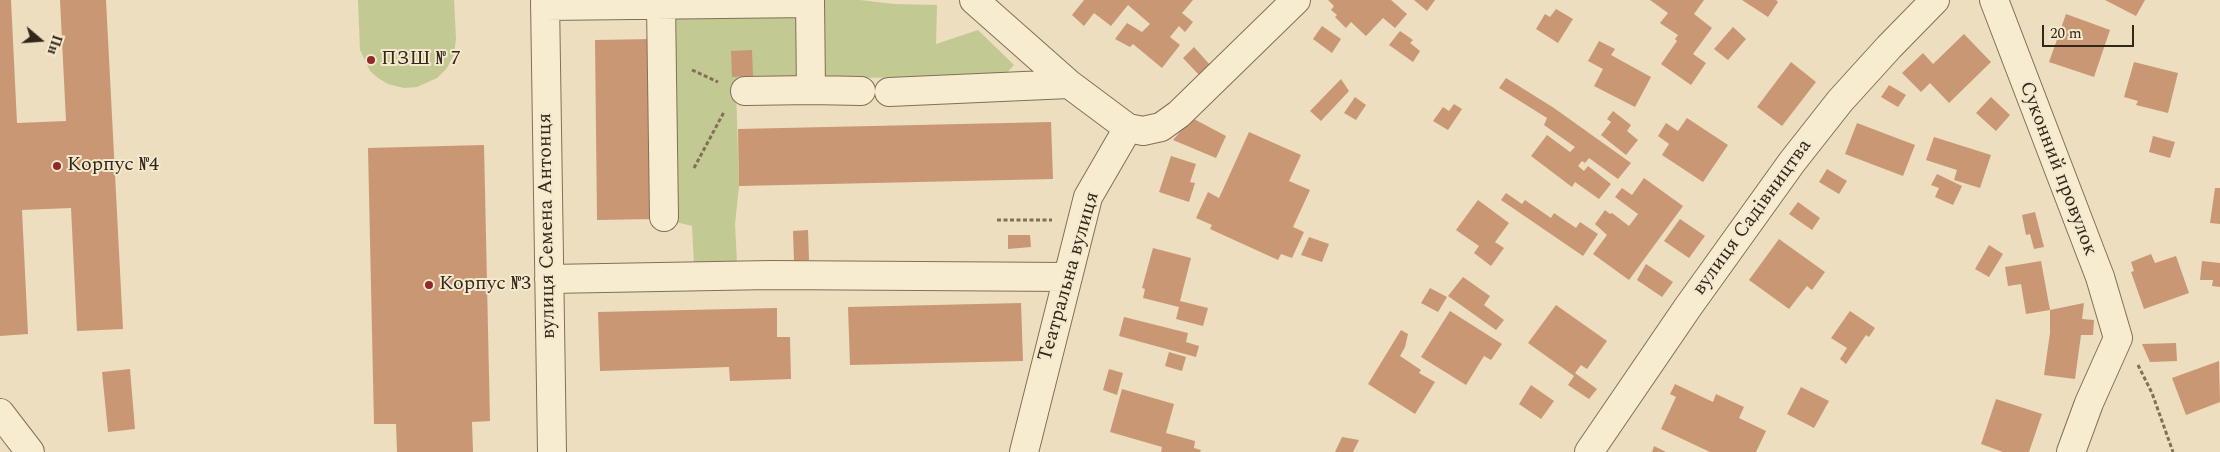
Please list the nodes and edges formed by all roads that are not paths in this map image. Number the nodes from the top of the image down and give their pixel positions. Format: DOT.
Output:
graph roads {
  1 [pos="974,0"];
  2 [pos="1296,0"];
  3 [pos="1935,0"];
  4 [pos="1994,0"];
  5 [pos="810,1"];
  6 [pos="545,3"];
  7 [pos="661,4"];
  8 [pos="1069,84"];
  9 [pos="811,90"];
  10 [pos="745,91"];
  11 [pos="861,92"];
  12 [pos="889,92"];
  13 [pos="1128,128"];
  14 [pos="664,217"];
  15 [pos="1067,277"];
  16 [pos="549,279"];
  17 [pos="0,413"];
  18 [pos="30,452"];
  19 [pos="552,452"];
  20 [pos="1024,452"];
  21 [pos="1589,452"];
  22 [pos="2071,452"];
  1 -- 8 [label="street"];
  2 -- 13 [label="street"];
  3 -- 21 [label="street, вулиця Садівництва"];
  4 -- 22 [label="street, Суконний провулок"];
  5 -- 7 [label="street"];
  5 -- 9 [label="street"];
  6 -- 7 [label="street"];
  6 -- 16 [label="street, вулиця Семена Антонця"];
  7 -- 14 [label="street"];
  8 -- 12 [label="street"];
  8 -- 13 [label="street"];
  9 -- 10 [label="street"];
  9 -- 11 [label="street"];
  13 -- 15 [label="street, Театральна вулиця"];
  15 -- 16 [label="street"];
  15 -- 20 [label="street, Театральна вулиця"];
  16 -- 19 [label="street, вулиця Семена Антонця"];
  17 -- 18 [label="street"];
}
